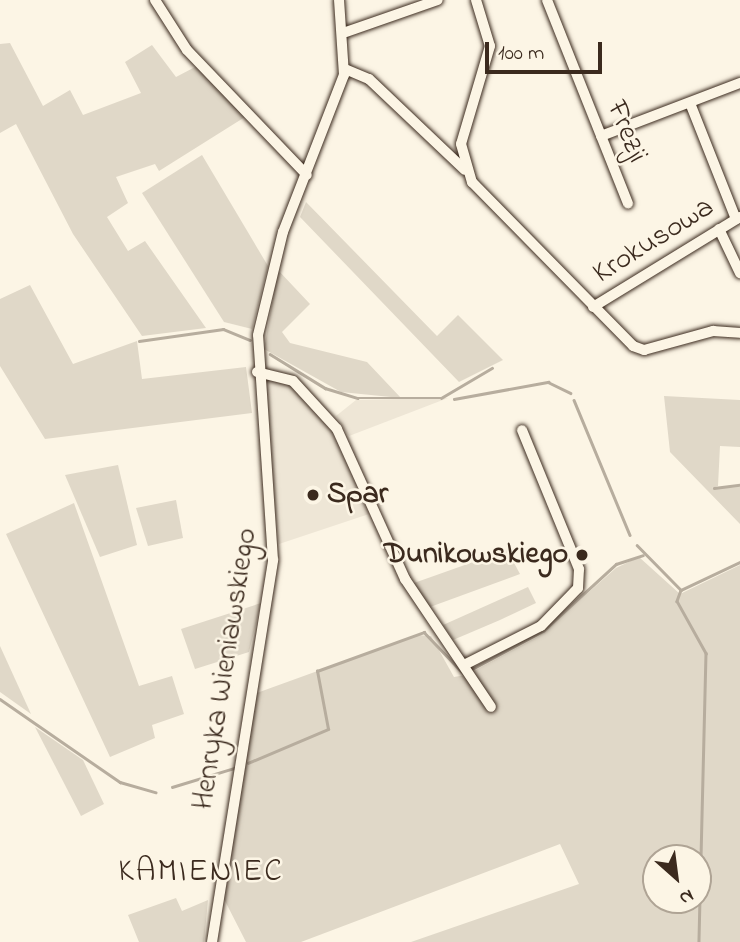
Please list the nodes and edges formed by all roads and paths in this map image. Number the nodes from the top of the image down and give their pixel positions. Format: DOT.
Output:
graph roads {
  1 [pos="155,0"];
  2 [pos="339,0"];
  3 [pos="438,0"];
  4 [pos="476,0"];
  5 [pos="547,0"];
  6 [pos="346,32"];
  7 [pos="345,69"];
  8 [pos="740,83"];
  9 [pos="690,103"];
  10 [pos="601,136"];
  11 [pos="465,170"];
  12 [pos="307,175"];
  13 [pos="628,204"];
  14 [pos="738,218"];
  15 [pos="719,229"];
  16 [pos="740,273"];
  17 [pos="593,307"];
  18 [pos="740,332"];
  19 [pos="257,372"];
  20 [pos="522,430"];
  21 [pos="464,665"];
  22 [pos="491,707"];
  23 [pos="212,942"];
  1 -- 12 [label="street"];
  2 -- 6 [label="street, Henryka Wieniawskiego"];
  3 -- 6 [label="street"];
  4 -- 11 [label="street"];
  5 -- 10 [label="street, Frezji"];
  6 -- 7 [label="street, Henryka Wieniawskiego"];
  7 -- 11 [label="street"];
  7 -- 12 [label="street, Henryka Wieniawskiego"];
  8 -- 9 [label="street"];
  9 -- 10 [label="street"];
  9 -- 14 [label="street"];
  10 -- 13 [label="street, Frezji"];
  11 -- 17 [label="street"];
  12 -- 19 [label="street, Henryka Wieniawskiego"];
  14 -- 15 [label="street, Krokusowa"];
  15 -- 16 [label="street"];
  15 -- 17 [label="street, Krokusowa"];
  17 -- 18 [label="street"];
  19 -- 21 [label="street"];
  19 -- 23 [label="street, Henryka Wieniawskiego"];
  20 -- 21 [label="street"];
  21 -- 22 [label="street"];
}
